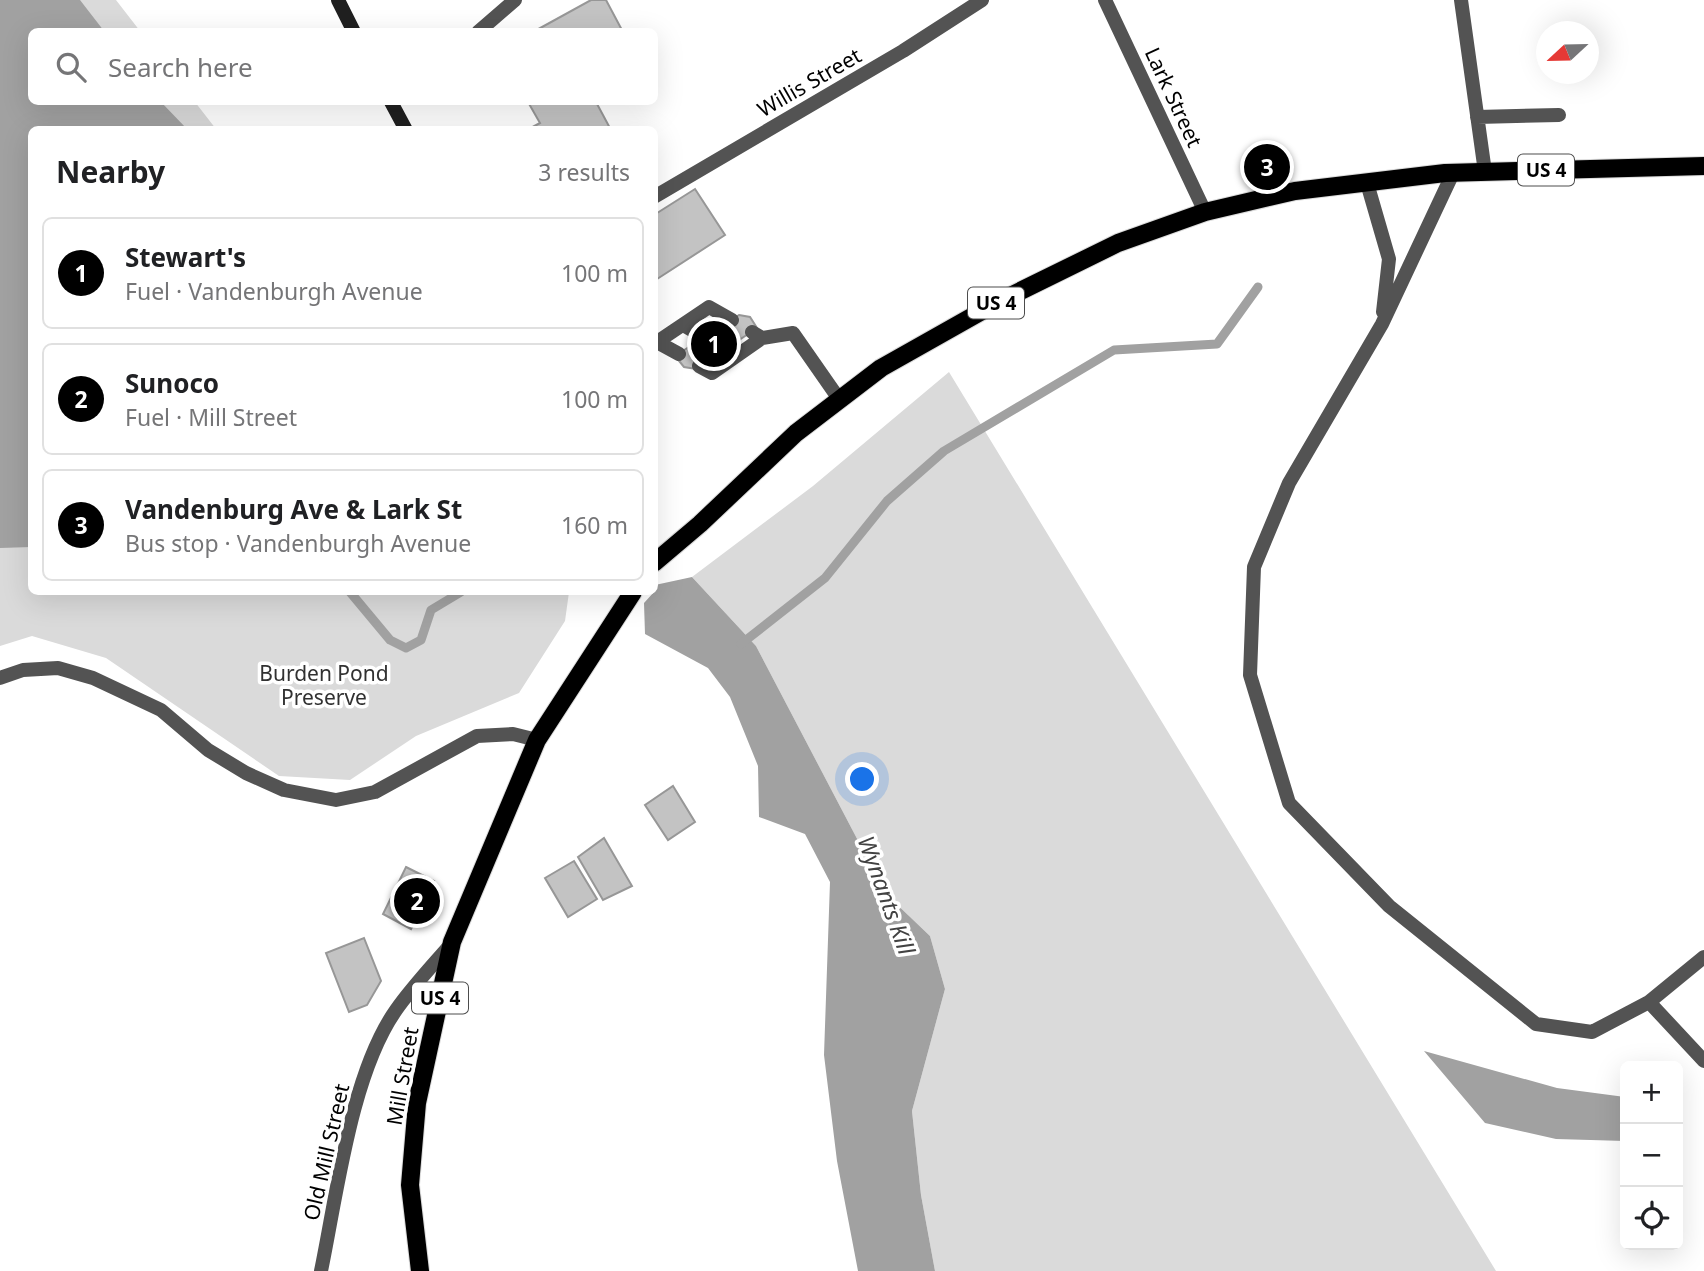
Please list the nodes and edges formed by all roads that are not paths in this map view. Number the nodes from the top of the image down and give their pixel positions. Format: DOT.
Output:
graph roads {
  1 [pos="338,0"];
  2 [pos="515,0"];
  3 [pos="982,0"];
  4 [pos="1105,0"];
  5 [pos="1461,0"];
  6 [pos="352,28"];
  7 [pos="483,28"];
  8 [pos="395,105"];
  9 [pos="1559,115"];
  10 [pos="1477,117"];
  11 [pos="403,126"];
  12 [pos="1704,166"];
  13 [pos="1485,172"];
  14 [pos="1453,173"];
  15 [pos="1367,183"];
  16 [pos="658,195"];
  17 [pos="1205,212"];
  18 [pos="732,320"];
  19 [pos="683,324"];
  20 [pos="1382,324"];
  21 [pos="704,337"];
  22 [pos="658,342"];
  23 [pos="658,344"];
  24 [pos="679,354"];
  25 [pos="699,366"];
  26 [pos="839,399"];
  27 [pos="658,558"];
  28 [pos="631,595"];
  29 [pos="0,678"];
  30 [pos="537,740"];
  31 [pos="452,942"];
  32 [pos="1704,957"];
  33 [pos="1649,1002"];
  34 [pos="1704,1061"];
  35 [pos="321,1271"];
  36 [pos="420,1271"];
  1 -- 6 [label="street"];
  2 -- 7 [label="street"];
  3 -- 16 [label="street, Willis Street"];
  4 -- 17 [label="street, Lark Street"];
  5 -- 10 [label="street"];
  8 -- 11 [label="street"];
  9 -- 10 [label="street"];
  10 -- 13 [label="street"];
  12 -- 13 [label="main road, US 4"];
  13 -- 14 [label="main road, US 4"];
  14 -- 15 [label="main road, US 4"];
  14 -- 20 [label="street"];
  15 -- 17 [label="main road, US 4"];
  15 -- 20 [label="street"];
  17 -- 26 [label="main road, US 4"];
  18 -- 19 [label="street"];
  19 -- 21 [label="street"];
  19 -- 22 [label="street"];
  20 -- 33 [label="street"];
  23 -- 24 [label="street"];
  25 -- 26 [label="street"];
  26 -- 27 [label="main road, US 4"];
  28 -- 30 [label="main road, US 4"];
  29 -- 30 [label="street"];
  30 -- 31 [label="main road, Mill Street / US 4"];
  31 -- 35 [label="street, Old Mill Street"];
  31 -- 36 [label="main road, Mill Street / US 4"];
  32 -- 33 [label="street"];
  33 -- 34 [label="street"];
}
